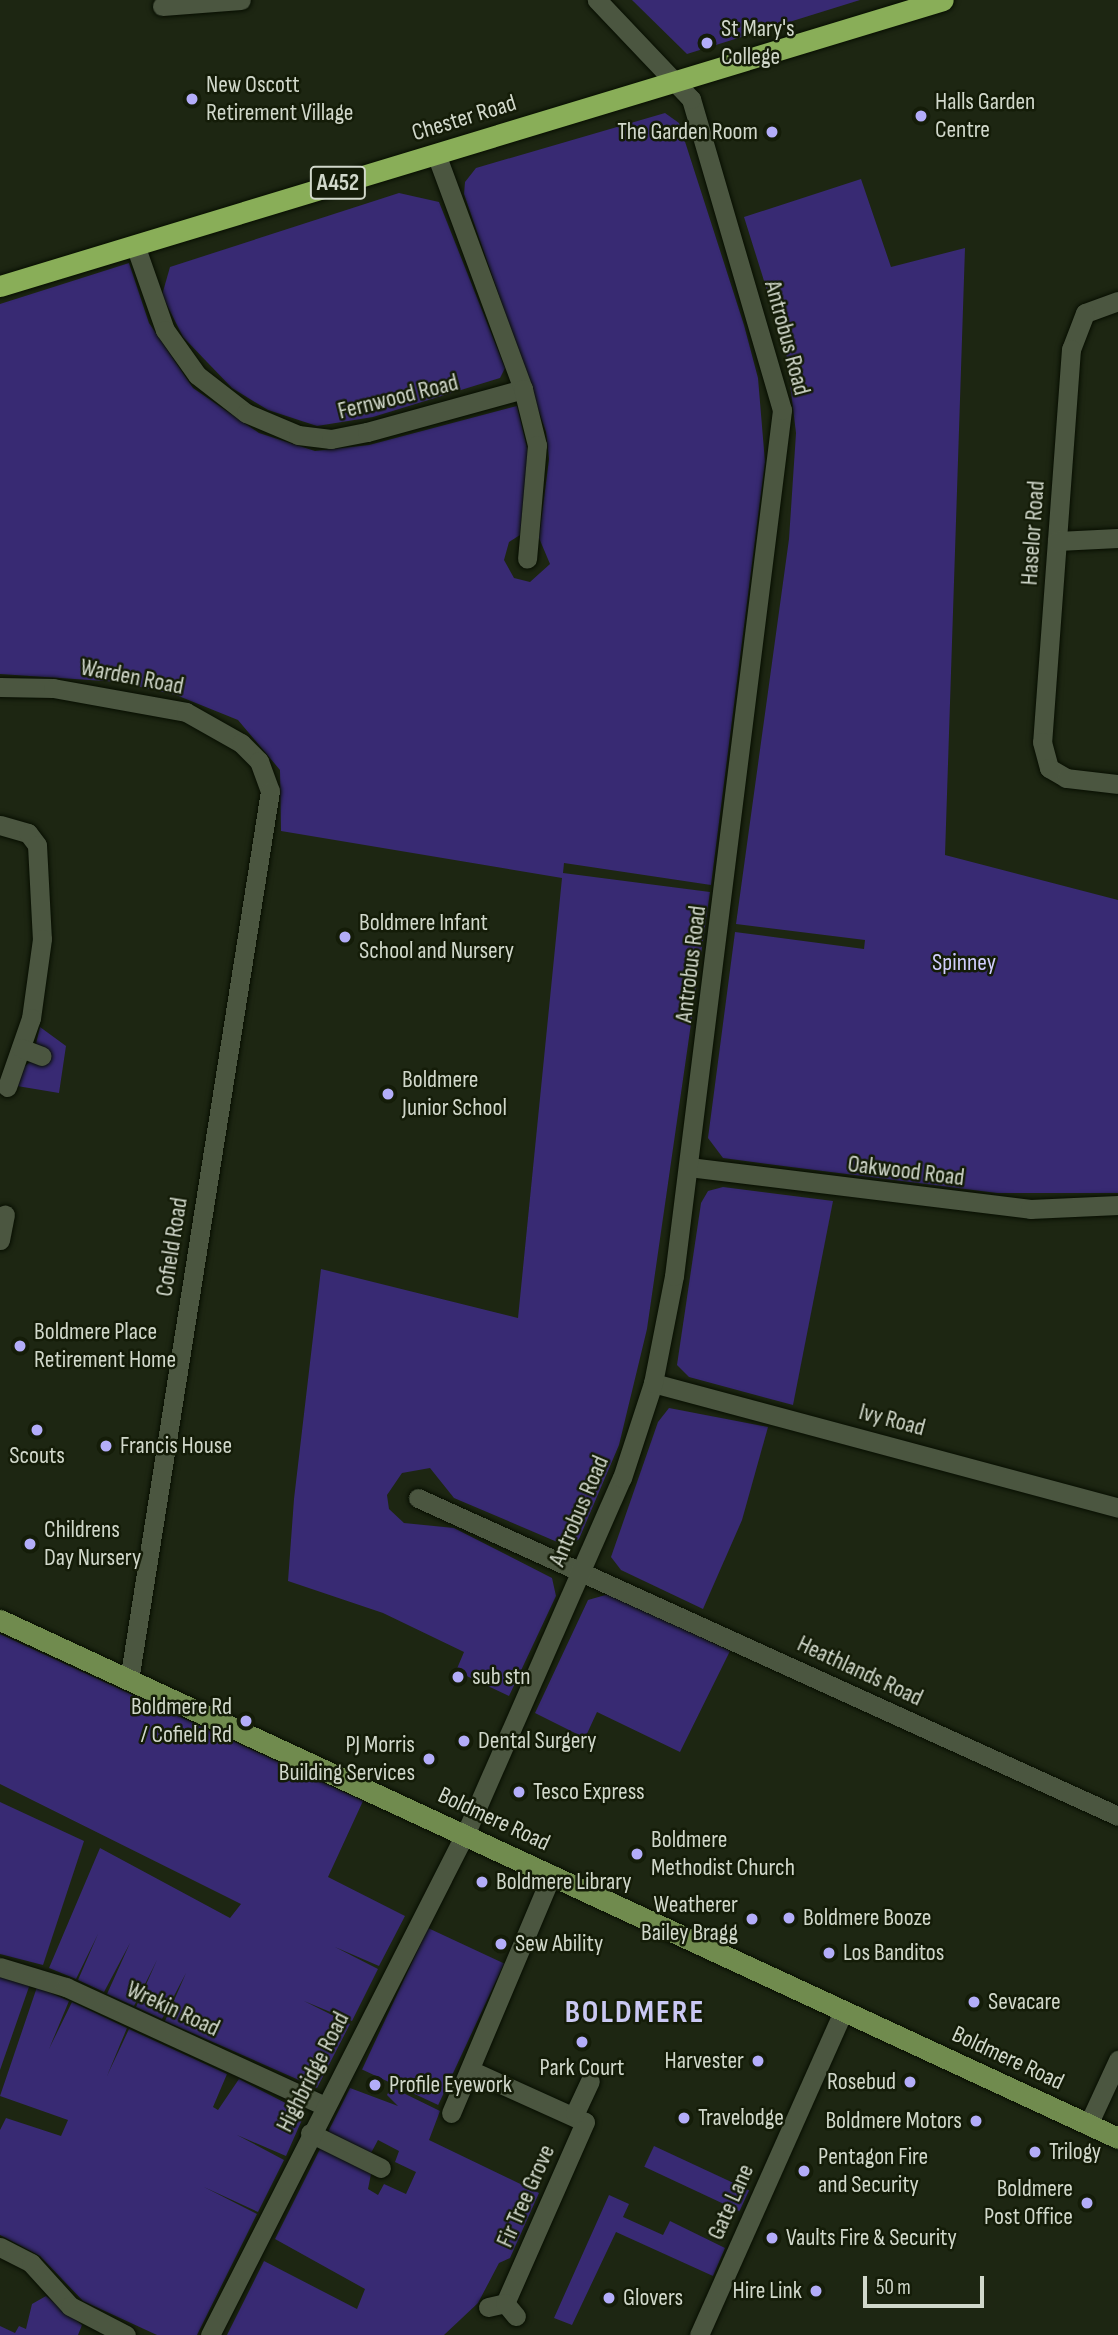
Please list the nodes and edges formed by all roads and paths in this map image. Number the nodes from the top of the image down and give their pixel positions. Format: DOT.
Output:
graph roads {
  1 [pos="241,0"];
  2 [pos="597,0"];
  3 [pos="943,0"];
  4 [pos="162,6"];
  5 [pos="676,80"];
  6 [pos="436,154"];
  7 [pos="135,245"];
  8 [pos="0,286"];
  9 [pos="1118,301"];
  10 [pos="523,389"];
  11 [pos="1118,538"];
  12 [pos="1057,541"];
  13 [pos="527,559"];
  14 [pos="0,687"];
  15 [pos="1118,783"];
  16 [pos="267,823"];
  17 [pos="0,825"];
  18 [pos="21,1048"];
  19 [pos="42,1056"];
  20 [pos="7,1087"];
  21 [pos="689,1167"];
  22 [pos="1118,1205"];
  23 [pos="5,1214"];
  24 [pos="0,1237"];
  25 [pos="653,1383"];
  26 [pos="418,1498"];
  27 [pos="1118,1508"];
  28 [pos="581,1571"];
  29 [pos="0,1620"];
  30 [pos="130,1680"];
  31 [pos="1118,1816"];
  32 [pos="464,1834"];
  33 [pos="552,1874"];
  34 [pos="0,1967"];
  35 [pos="843,2011"];
  36 [pos="1118,2060"];
  37 [pos="470,2070"];
  38 [pos="590,2081"];
  39 [pos="323,2105"];
  40 [pos="575,2112"];
  41 [pos="451,2113"];
  42 [pos="1088,2125"];
  43 [pos="310,2133"];
  44 [pos="1118,2138"];
  45 [pos="383,2165"];
  46 [pos="0,2247"];
  47 [pos="503,2309"];
  48 [pos="126,2335"];
  49 [pos="211,2335"];
  50 [pos="699,2335"];
  1 -- 4 [label="street"];
  2 -- 5 [label="street, Antrobus Road"];
  3 -- 5 [label="highway, Chester Road / A452"];
  5 -- 6 [label="highway, Chester Road / A452"];
  5 -- 21 [label="street, Antrobus Road"];
  6 -- 7 [label="highway, Chester Road / A452"];
  6 -- 10 [label="street"];
  7 -- 8 [label="highway, Chester Road / A452"];
  7 -- 10 [label="street, Fernwood Road"];
  9 -- 12 [label="street, Haselor Road"];
  10 -- 13 [label="street"];
  11 -- 12 [label="street"];
  12 -- 15 [label="street, Haselor Road"];
  14 -- 16 [label="street, Warden Road"];
  16 -- 30 [label="street, Cofield Road"];
  17 -- 18 [label="street"];
  18 -- 19 [label="street"];
  18 -- 20 [label="street"];
  21 -- 22 [label="street, Oakwood Road"];
  21 -- 25 [label="street, Antrobus Road"];
  23 -- 24 [label="street"];
  25 -- 27 [label="street, Ivy Road"];
  25 -- 28 [label="street, Antrobus Road"];
  26 -- 28 [label="street, Heathlands Road"];
  28 -- 31 [label="street, Heathlands Road"];
  28 -- 32 [label="street, Antrobus Road"];
  29 -- 30 [label="main road, Boldmere Road"];
  30 -- 32 [label="main road, Boldmere Road"];
  32 -- 33 [label="main road, Boldmere Road"];
  32 -- 39 [label="street, Highbridge Road"];
  33 -- 35 [label="main road, Boldmere Road"];
  33 -- 37 [label="street"];
  34 -- 39 [label="street, Wrekin Road"];
  35 -- 42 [label="main road, Boldmere Road"];
  35 -- 50 [label="street, Gate Lane"];
  36 -- 42 [label="street"];
  37 -- 40 [label="street"];
  37 -- 41 [label="street"];
  38 -- 40 [label="street, Fir Tree Grove"];
  39 -- 43 [label="street, Highbridge Road"];
  40 -- 47 [label="street, Fir Tree Grove"];
  42 -- 44 [label="main road, Boldmere Road"];
  43 -- 45 [label="street"];
  43 -- 49 [label="street, Highbridge Road"];
  46 -- 48 [label="street"];
}
